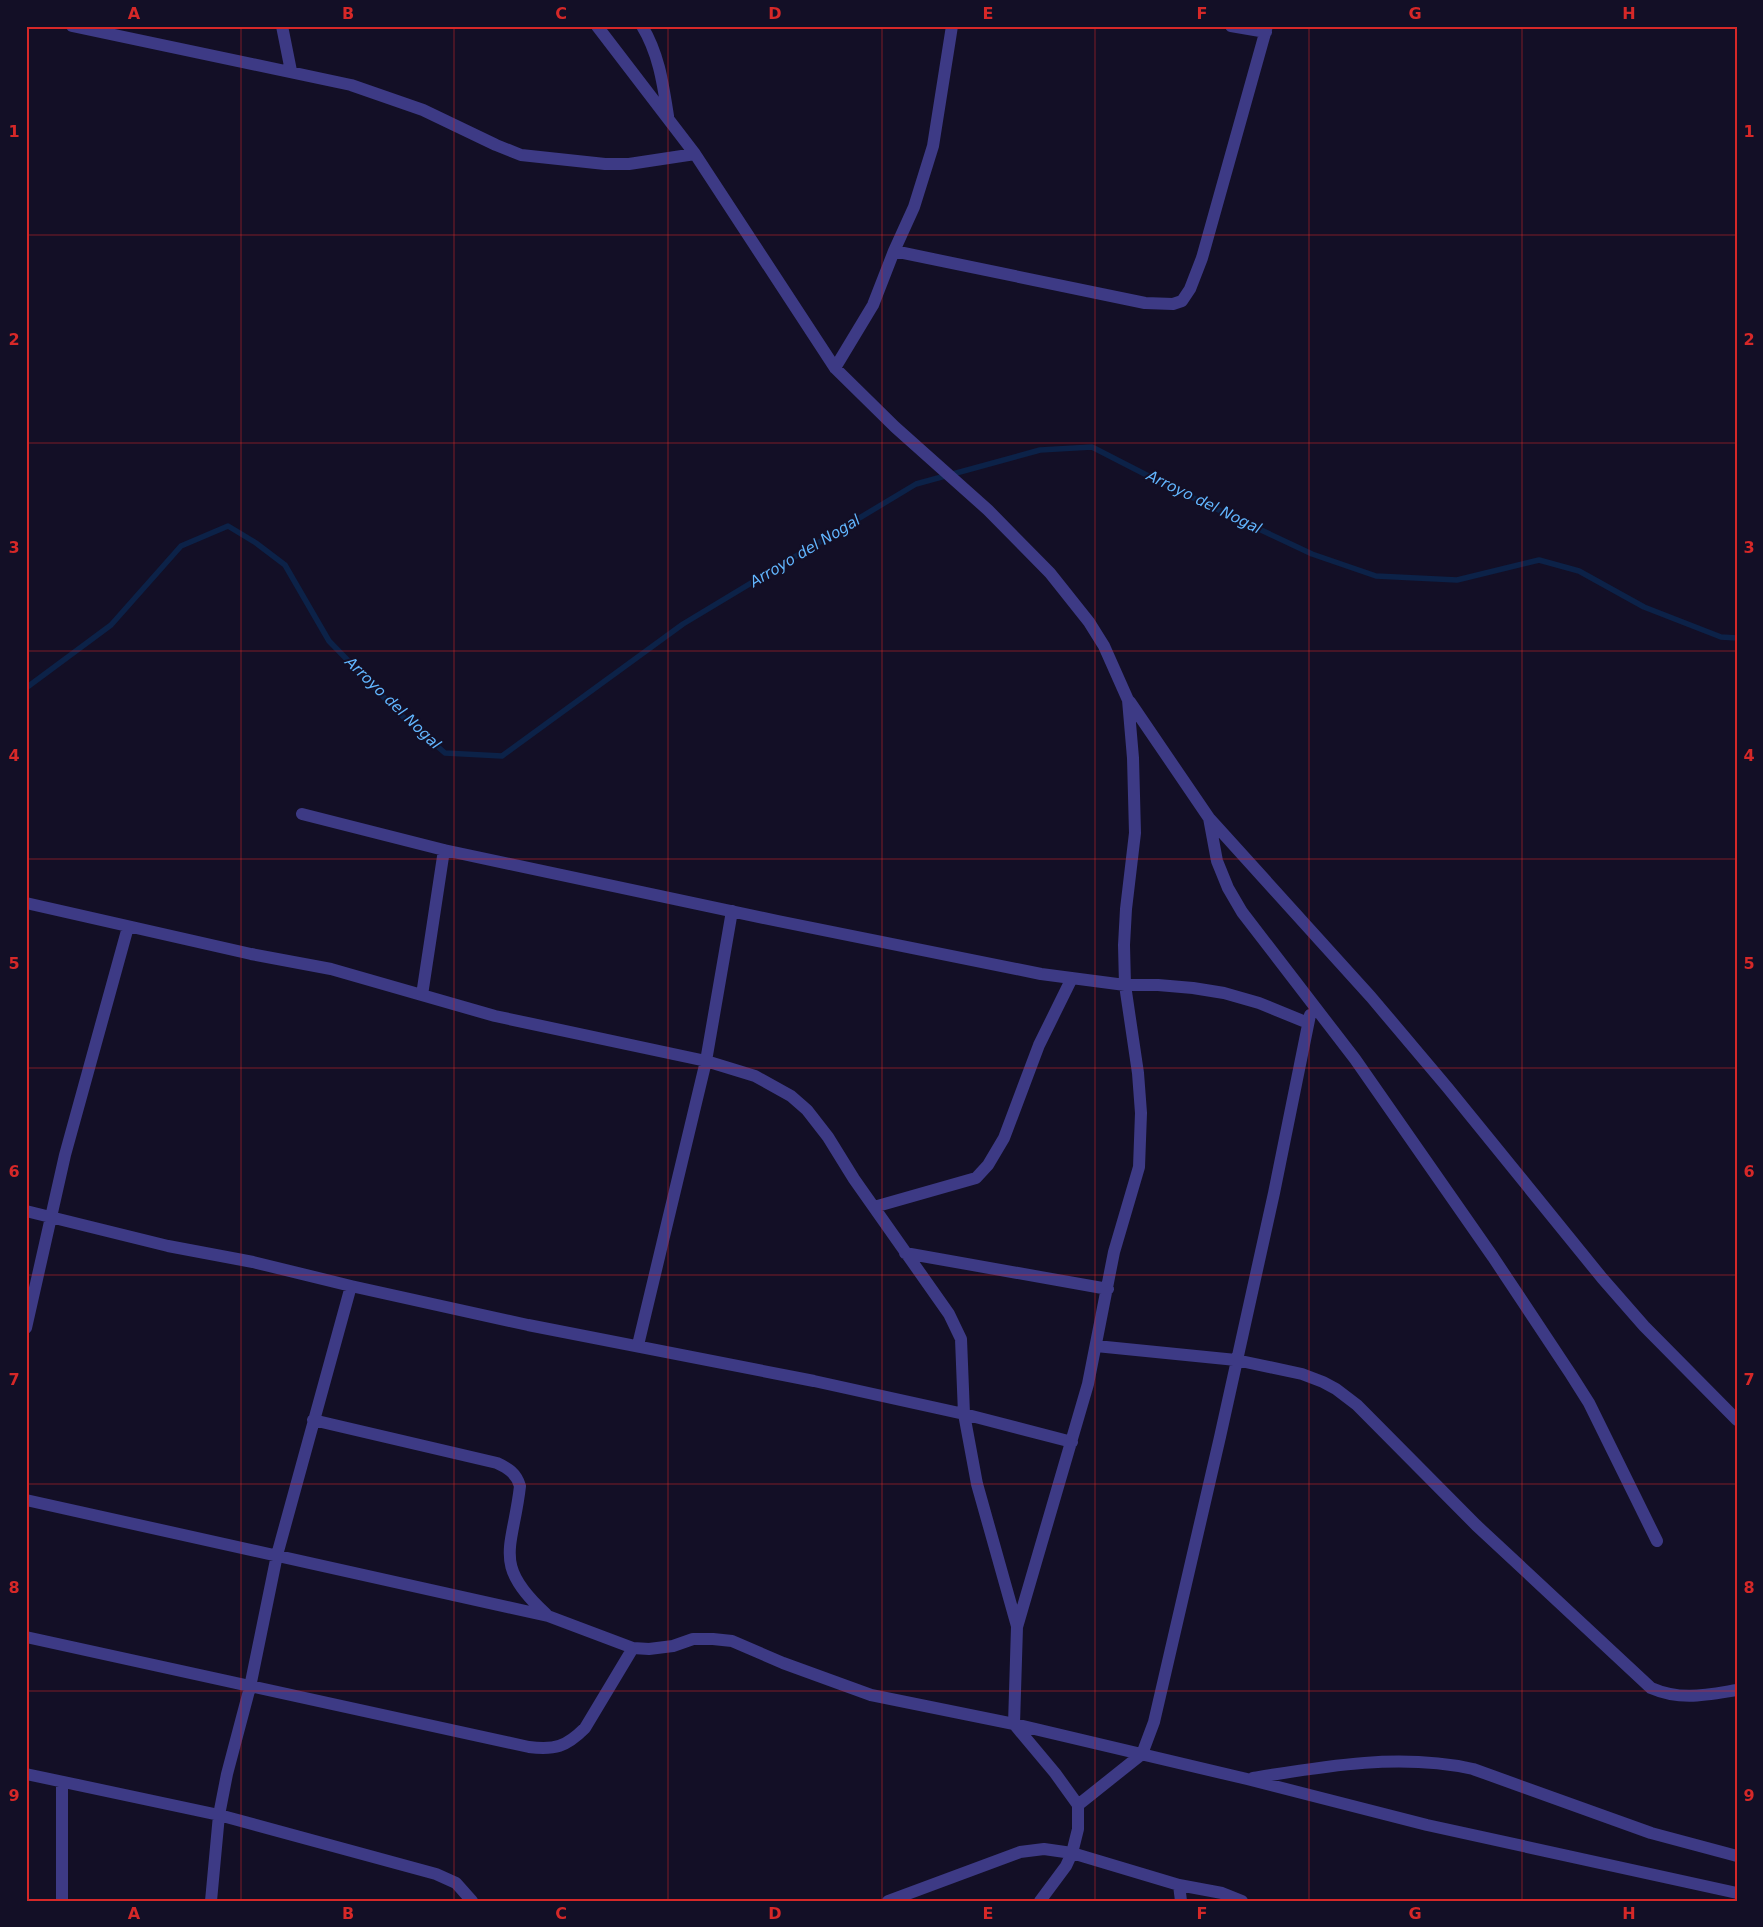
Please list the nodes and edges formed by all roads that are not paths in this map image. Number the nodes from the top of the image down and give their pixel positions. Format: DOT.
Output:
graph roads {
  1 [pos="72,26"];
  2 [pos="282,26"];
  3 [pos="598,26"];
  4 [pos="642,26"];
  5 [pos="952,26"];
  6 [pos="1231,26"];
  7 [pos="1266,29"];
  8 [pos="291,71"];
  9 [pos="668,119"];
  10 [pos="695,154"];
  11 [pos="894,251"];
  12 [pos="835,368"];
  13 [pos="1128,700"];
  14 [pos="302,814"];
  15 [pos="1209,818"];
  16 [pos="444,850"];
  17 [pos="26,903"];
  18 [pos="732,911"];
  19 [pos="128,927"];
  20 [pos="1072,978"];
  21 [pos="1125,985"];
  22 [pos="422,995"];
  23 [pos="1312,1001"];
  24 [pos="1308,1023"];
  25 [pos="706,1061"];
  26 [pos="874,1207"];
  27 [pos="26,1211"];
  28 [pos="52,1218"];
  29 [pos="905,1253"];
  30 [pos="350,1286"];
  31 [pos="1108,1289"];
  32 [pos="26,1328"];
  33 [pos="638,1345"];
  34 [pos="1096,1346"];
  35 [pos="1236,1360"];
  36 [pos="964,1414"];
  37 [pos="313,1420"];
  38 [pos="1737,1420"];
  39 [pos="1072,1442"];
  40 [pos="26,1500"];
  41 [pos="1657,1541"];
  42 [pos="277,1555"];
  43 [pos="548,1616"];
  44 [pos="1017,1627"];
  45 [pos="26,1637"];
  46 [pos="633,1648"];
  47 [pos="250,1687"];
  48 [pos="1737,1690"];
  49 [pos="1014,1724"];
  50 [pos="1142,1754"];
  51 [pos="26,1774"];
  52 [pos="1247,1779"];
  53 [pos="62,1782"];
  54 [pos="1078,1805"];
  55 [pos="219,1815"];
  56 [pos="1072,1853"];
  57 [pos="1737,1856"];
  58 [pos="1179,1885"];
  59 [pos="1737,1894"];
  60 [pos="62,1901"];
  61 [pos="211,1901"];
  62 [pos="472,1901"];
  63 [pos="888,1901"];
  64 [pos="1040,1901"];
  65 [pos="1181,1901"];
  66 [pos="1242,1901"];
  1 -- 8 [label="street"];
  2 -- 8 [label="street"];
  3 -- 9 [label="street"];
  4 -- 9 [label="street"];
  5 -- 11 [label="street"];
  6 -- 7 [label="street"];
  7 -- 11 [label="street"];
  8 -- 10 [label="street"];
  9 -- 10 [label="street"];
  10 -- 12 [label="street"];
  11 -- 12 [label="street"];
  12 -- 13 [label="street"];
  13 -- 15 [label="street"];
  13 -- 21 [label="street"];
  14 -- 16 [label="street"];
  15 -- 23 [label="street"];
  15 -- 38 [label="street"];
  16 -- 18 [label="street"];
  16 -- 22 [label="street"];
  17 -- 19 [label="street"];
  18 -- 20 [label="street"];
  18 -- 25 [label="street"];
  19 -- 22 [label="street"];
  19 -- 28 [label="street"];
  20 -- 21 [label="street"];
  20 -- 26 [label="street"];
  21 -- 24 [label="street"];
  21 -- 31 [label="street"];
  22 -- 25 [label="street"];
  23 -- 24 [label="street"];
  23 -- 41 [label="street"];
  24 -- 35 [label="street"];
  25 -- 26 [label="street"];
  25 -- 33 [label="street"];
  26 -- 29 [label="street"];
  27 -- 28 [label="street"];
  28 -- 30 [label="street"];
  28 -- 32 [label="street"];
  29 -- 31 [label="street"];
  29 -- 36 [label="street"];
  30 -- 33 [label="street"];
  30 -- 37 [label="street"];
  31 -- 34 [label="street"];
  33 -- 36 [label="street"];
  34 -- 35 [label="street"];
  34 -- 39 [label="street"];
  35 -- 48 [label="street"];
  35 -- 50 [label="street"];
  36 -- 39 [label="street"];
  36 -- 44 [label="street"];
  37 -- 42 [label="street"];
  37 -- 43 [label="street"];
  39 -- 44 [label="street"];
  40 -- 42 [label="street"];
  42 -- 43 [label="street"];
  42 -- 47 [label="street"];
  43 -- 46 [label="street"];
  44 -- 49 [label="street"];
  45 -- 47 [label="street"];
  46 -- 47 [label="street"];
  46 -- 49 [label="street"];
  47 -- 55 [label="street"];
  49 -- 50 [label="street"];
  49 -- 54 [label="street"];
  50 -- 52 [label="street"];
  50 -- 54 [label="street"];
  51 -- 53 [label="street"];
  52 -- 57 [label="street"];
  52 -- 59 [label="street"];
  53 -- 55 [label="street"];
  53 -- 60 [label="street"];
  54 -- 56 [label="street"];
  55 -- 61 [label="street"];
  55 -- 62 [label="street"];
  56 -- 58 [label="street"];
  56 -- 63 [label="street"];
  56 -- 64 [label="street"];
  58 -- 65 [label="street"];
  58 -- 66 [label="street"];
}
